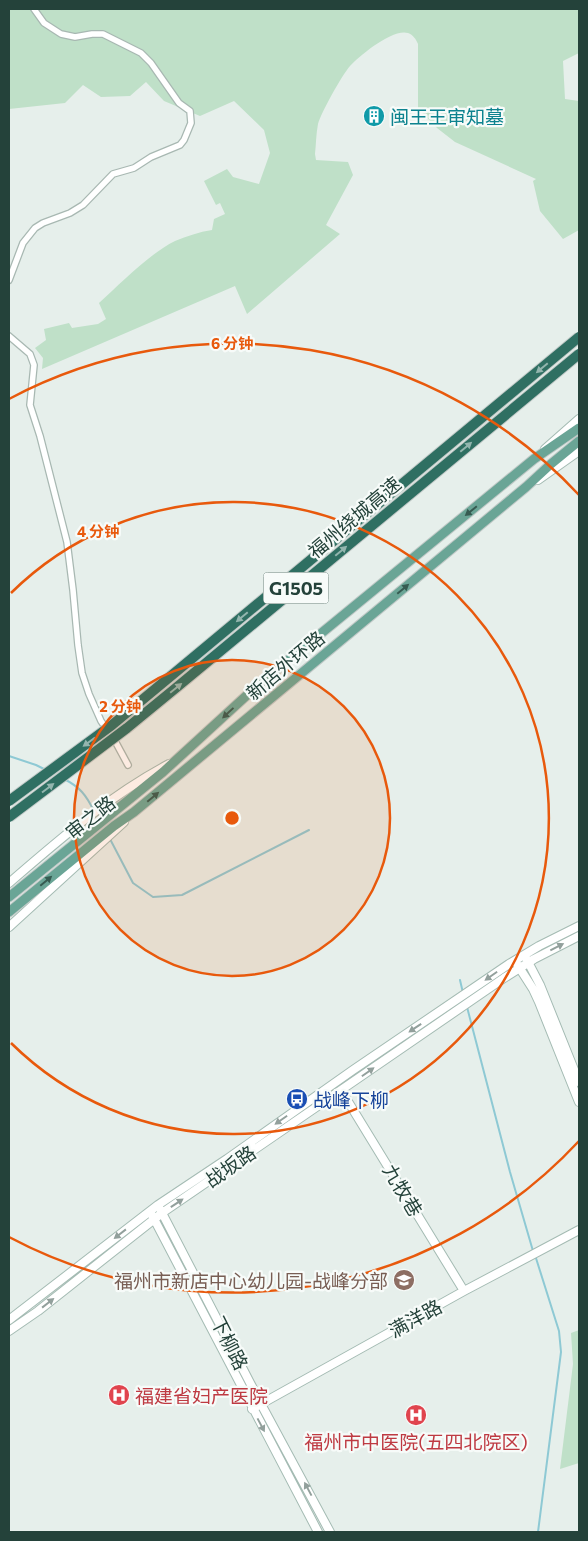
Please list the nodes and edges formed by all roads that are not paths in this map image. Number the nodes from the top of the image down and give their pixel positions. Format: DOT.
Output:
graph roads {
  1 [pos="34,9"];
  2 [pos="9,280"];
  3 [pos="9,336"];
  4 [pos="579,337"];
  5 [pos="579,354"];
  6 [pos="579,419"];
  7 [pos="579,428"];
  8 [pos="579,441"];
  9 [pos="579,451"];
  10 [pos="534,459"];
  11 [pos="526,488"];
  12 [pos="178,759"];
  13 [pos="128,765"];
  14 [pos="9,801"];
  15 [pos="9,818"];
  16 [pos="115,828"];
  17 [pos="9,884"];
  18 [pos="9,897"];
  19 [pos="9,912"];
  20 [pos="579,926"];
  21 [pos="9,927"];
  22 [pos="579,936"];
  23 [pos="524,955"];
  24 [pos="515,960"];
  25 [pos="528,962"];
  26 [pos="520,968"];
  27 [pos="579,1082"];
  28 [pos="342,1090"];
  29 [pos="579,1102"];
  30 [pos="158,1205"];
  31 [pos="149,1212"];
  32 [pos="162,1213"];
  33 [pos="154,1219"];
  34 [pos="579,1230"];
  35 [pos="464,1291"];
  36 [pos="9,1320"];
  37 [pos="9,1331"];
  38 [pos="261,1404"];
  39 [pos="252,1409"];
  40 [pos="318,1532"];
  41 [pos="330,1532"];
  1 -- 2 [label="street"];
  3 -- 13 [label="street"];
  4 -- 14 [label="highway, 福州绕城高速 / G1505, one-way, bridge"];
  15 -- 5 [label="highway, 福州绕城高速 / G1505, one-way, bridge"];
  6 -- 10 [label="main road"];
  7 -- 10 [label="main road, 新店外环路"];
  8 -- 11 [label="main road, 新店外环路"];
  9 -- 11 [label="main road"];
  10 -- 12 [label="main road, 新店外环路, one-way"];
  16 -- 11 [label="main road, 新店外环路, one-way"];
  12 -- 17 [label="main road, 审之路"];
  12 -- 18 [label="main road, 新店外环路"];
  19 -- 16 [label="main road, 新店外环路, one-way"];
  16 -- 21 [label="main road, 审之路"];
  20 -- 23 [label="main road"];
  25 -- 22 [label="main road, one-way"];
  23 -- 24 [label="main road"];
  23 -- 25 [label="main road"];
  24 -- 26 [label="main road"];
  24 -- 30 [label="main road, 战坂路, one-way"];
  25 -- 26 [label="main road"];
  25 -- 27 [label="main road"];
  28 -- 26 [label="main road, 战坂路, one-way"];
  26 -- 29 [label="main road"];
  32 -- 28 [label="main road, 战坂路, one-way"];
  28 -- 35 [label="main road, 九牧巷"];
  30 -- 31 [label="main road, 战坂路"];
  30 -- 32 [label="main road, 下柳路"];
  31 -- 33 [label="main road, 下柳路"];
  31 -- 36 [label="main road, 战坂路, one-way"];
  32 -- 33 [label="main road, 战坂路"];
  32 -- 38 [label="main road, 下柳路"];
  37 -- 33 [label="main road, 战坂路, one-way"];
  33 -- 39 [label="main road, 下柳路"];
  34 -- 35 [label="main road, 满洋路"];
  35 -- 38 [label="main road, 满洋路"];
  38 -- 39 [label="main road, 满洋路"];
  41 -- 38 [label="main road, 下柳路, one-way"];
  39 -- 40 [label="main road, 下柳路, one-way"];
}
